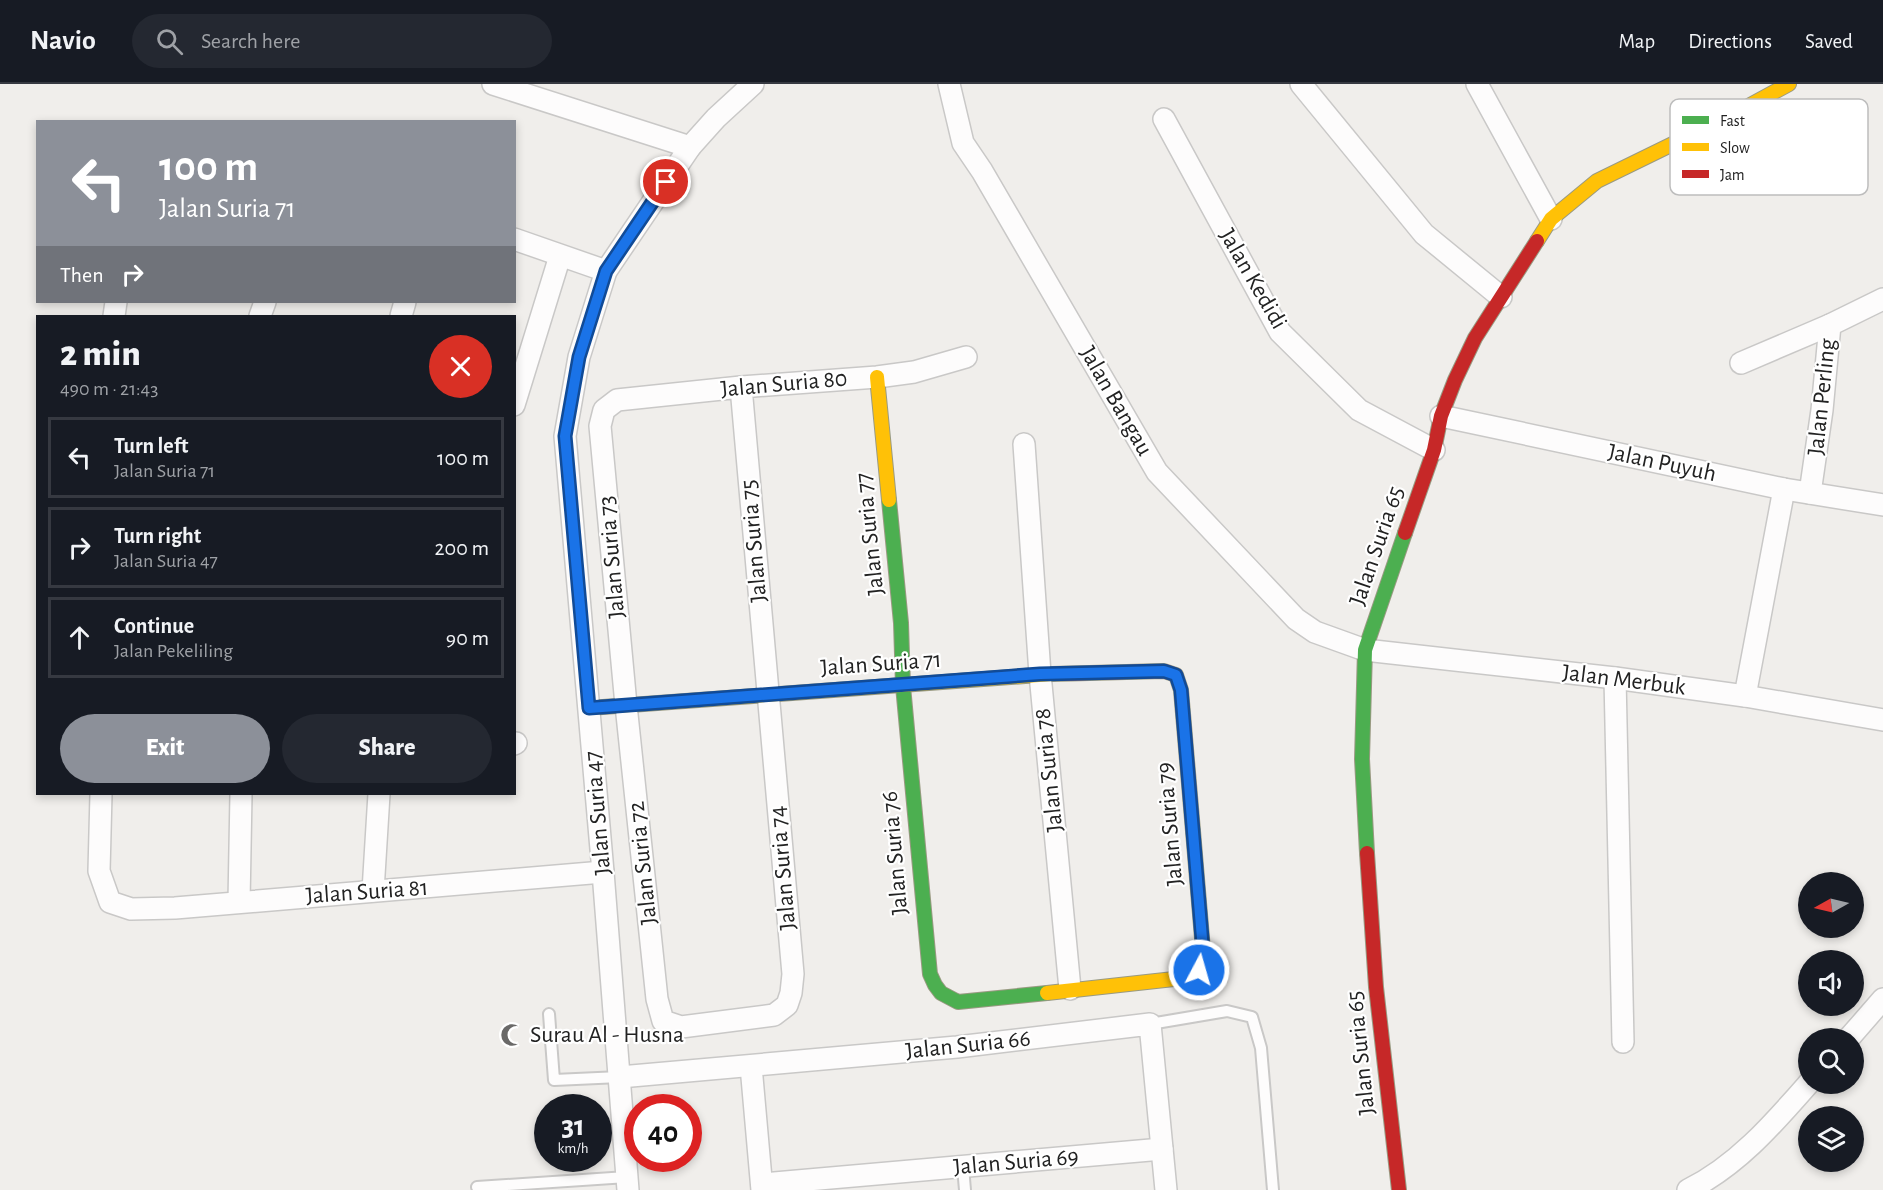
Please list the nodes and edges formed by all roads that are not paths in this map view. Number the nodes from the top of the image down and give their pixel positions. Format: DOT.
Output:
graph roads {
  1 [pos="493,84"];
  2 [pos="753,84"];
  3 [pos="949,84"];
  4 [pos="1301,84"];
  5 [pos="1477,84"];
  6 [pos="1789,84"];
  7 [pos="1761,99"];
  8 [pos="1164,119"];
  9 [pos="1670,145"];
  10 [pos="690,147"];
  11 [pos="1551,219"];
  12 [pos="516,240"];
  13 [pos="560,256"];
  14 [pos="606,271"];
  15 [pos="1501,297"];
  16 [pos="1883,299"];
  17 [pos="1830,325"];
  18 [pos="966,357"];
  19 [pos="1741,363"];
  20 [pos="877,377"];
  21 [pos="741,387"];
  22 [pos="516,399"];
  23 [pos="604,410"];
  24 [pos="1441,416"];
  25 [pos="1024,444"];
  26 [pos="1434,450"];
  27 [pos="1784,489"];
  28 [pos="1810,493"];
  29 [pos="1883,505"];
  30 [pos="1365,650"];
  31 [pos="1040,674"];
  32 [pos="1176,675"];
  33 [pos="1615,678"];
  34 [pos="903,686"];
  35 [pos="767,695"];
  36 [pos="1745,696"];
  37 [pos="626,705"];
  38 [pos="589,708"];
  39 [pos="1883,720"];
  40 [pos="101,795"];
  41 [pos="241,795"];
  42 [pos="379,795"];
  43 [pos="603,872"];
  44 [pos="373,891"];
  45 [pos="239,902"];
  46 [pos="1070,989"];
  47 [pos="1883,999"];
  48 [pos="549,1014"];
  49 [pos="663,1021"];
  50 [pos="1150,1024"];
  51 [pos="1858,1028"];
  52 [pos="1623,1042"];
  53 [pos="751,1066"];
  54 [pos="621,1077"];
  55 [pos="1799,1094"];
  56 [pos="1162,1149"];
  57 [pos="963,1167"];
  58 [pos="627,1184"];
  59 [pos="566,1186"];
  60 [pos="477,1187"];
  61 [pos="762,1187"];
  62 [pos="965,1190"];
  63 [pos="1166,1190"];
  64 [pos="1273,1190"];
  65 [pos="1399,1190"];
  66 [pos="1688,1190"];
  1 -- 10 [label="street"];
  2 -- 10 [label="street, Jalan Suria 47"];
  3 -- 30 [label="street, Jalan Bangau"];
  4 -- 15 [label="street"];
  5 -- 11 [label="street"];
  6 -- 7 [label="street, Jalan Suria 65"];
  8 -- 26 [label="street, Jalan Kedidi"];
  9 -- 11 [label="street, Jalan Suria 65"];
  10 -- 14 [label="street, Jalan Suria 47"];
  11 -- 15 [label="street, Jalan Suria 65"];
  12 -- 13 [label="street"];
  13 -- 14 [label="street"];
  13 -- 22 [label="street"];
  14 -- 38 [label="street, Jalan Suria 47"];
  15 -- 24 [label="street, Jalan Suria 65"];
  16 -- 17 [label="street, Jalan Perling"];
  17 -- 19 [label="street"];
  17 -- 28 [label="street, Jalan Perling"];
  18 -- 20 [label="street, Jalan Suria 80"];
  20 -- 21 [label="street, Jalan Suria 80"];
  20 -- 34 [label="street, Jalan Suria 77"];
  21 -- 23 [label="street, Jalan Suria 80"];
  21 -- 35 [label="street, Jalan Suria 75"];
  23 -- 37 [label="street, Jalan Suria 73"];
  24 -- 26 [label="street, Jalan Suria 65"];
  24 -- 27 [label="street, Jalan Puyuh"];
  25 -- 31 [label="street, Jalan Suria 78"];
  26 -- 30 [label="street, Jalan Suria 65"];
  27 -- 28 [label="street, Jalan Puyuh"];
  27 -- 36 [label="street"];
  28 -- 29 [label="street, Jalan Puyuh"];
  30 -- 33 [label="street, Jalan Merbuk"];
  30 -- 65 [label="street, Jalan Suria 65"];
  31 -- 32 [label="street, Jalan Suria 71"];
  31 -- 34 [label="street, Jalan Suria 71"];
  31 -- 46 [label="street, Jalan Suria 78"];
  32 -- 46 [label="street, Jalan Suria 79"];
  33 -- 36 [label="street, Jalan Merbuk"];
  33 -- 52 [label="street"];
  34 -- 35 [label="street, Jalan Suria 71"];
  34 -- 46 [label="street, Jalan Suria 76"];
  35 -- 37 [label="street, Jalan Suria 71"];
  35 -- 49 [label="street, Jalan Suria 74"];
  36 -- 39 [label="street, Jalan Merbuk"];
  37 -- 38 [label="street, Jalan Suria 71"];
  37 -- 49 [label="street, Jalan Suria 72"];
  38 -- 43 [label="street, Jalan Suria 47"];
  40 -- 45 [label="street, Jalan Suria 81"];
  41 -- 45 [label="street"];
  42 -- 44 [label="street"];
  43 -- 44 [label="street, Jalan Suria 81"];
  43 -- 54 [label="street, Jalan Suria 47"];
  44 -- 45 [label="street, Jalan Suria 81"];
  47 -- 51 [label="street"];
  48 -- 54 [label="lane"];
  50 -- 53 [label="street, Jalan Suria 66"];
  50 -- 56 [label="street"];
  50 -- 64 [label="lane"];
  53 -- 54 [label="street, Jalan Suria 66"];
  53 -- 61 [label="street"];
  54 -- 58 [label="street, Jalan Suria 47"];
  55 -- 66 [label="street"];
  56 -- 57 [label="street, Jalan Suria 69"];
  56 -- 63 [label="street"];
  57 -- 61 [label="street, Jalan Suria 69"];
  57 -- 62 [label="lane"];
  58 -- 59 [label="lane"];
  59 -- 60 [label="lane"];
}
